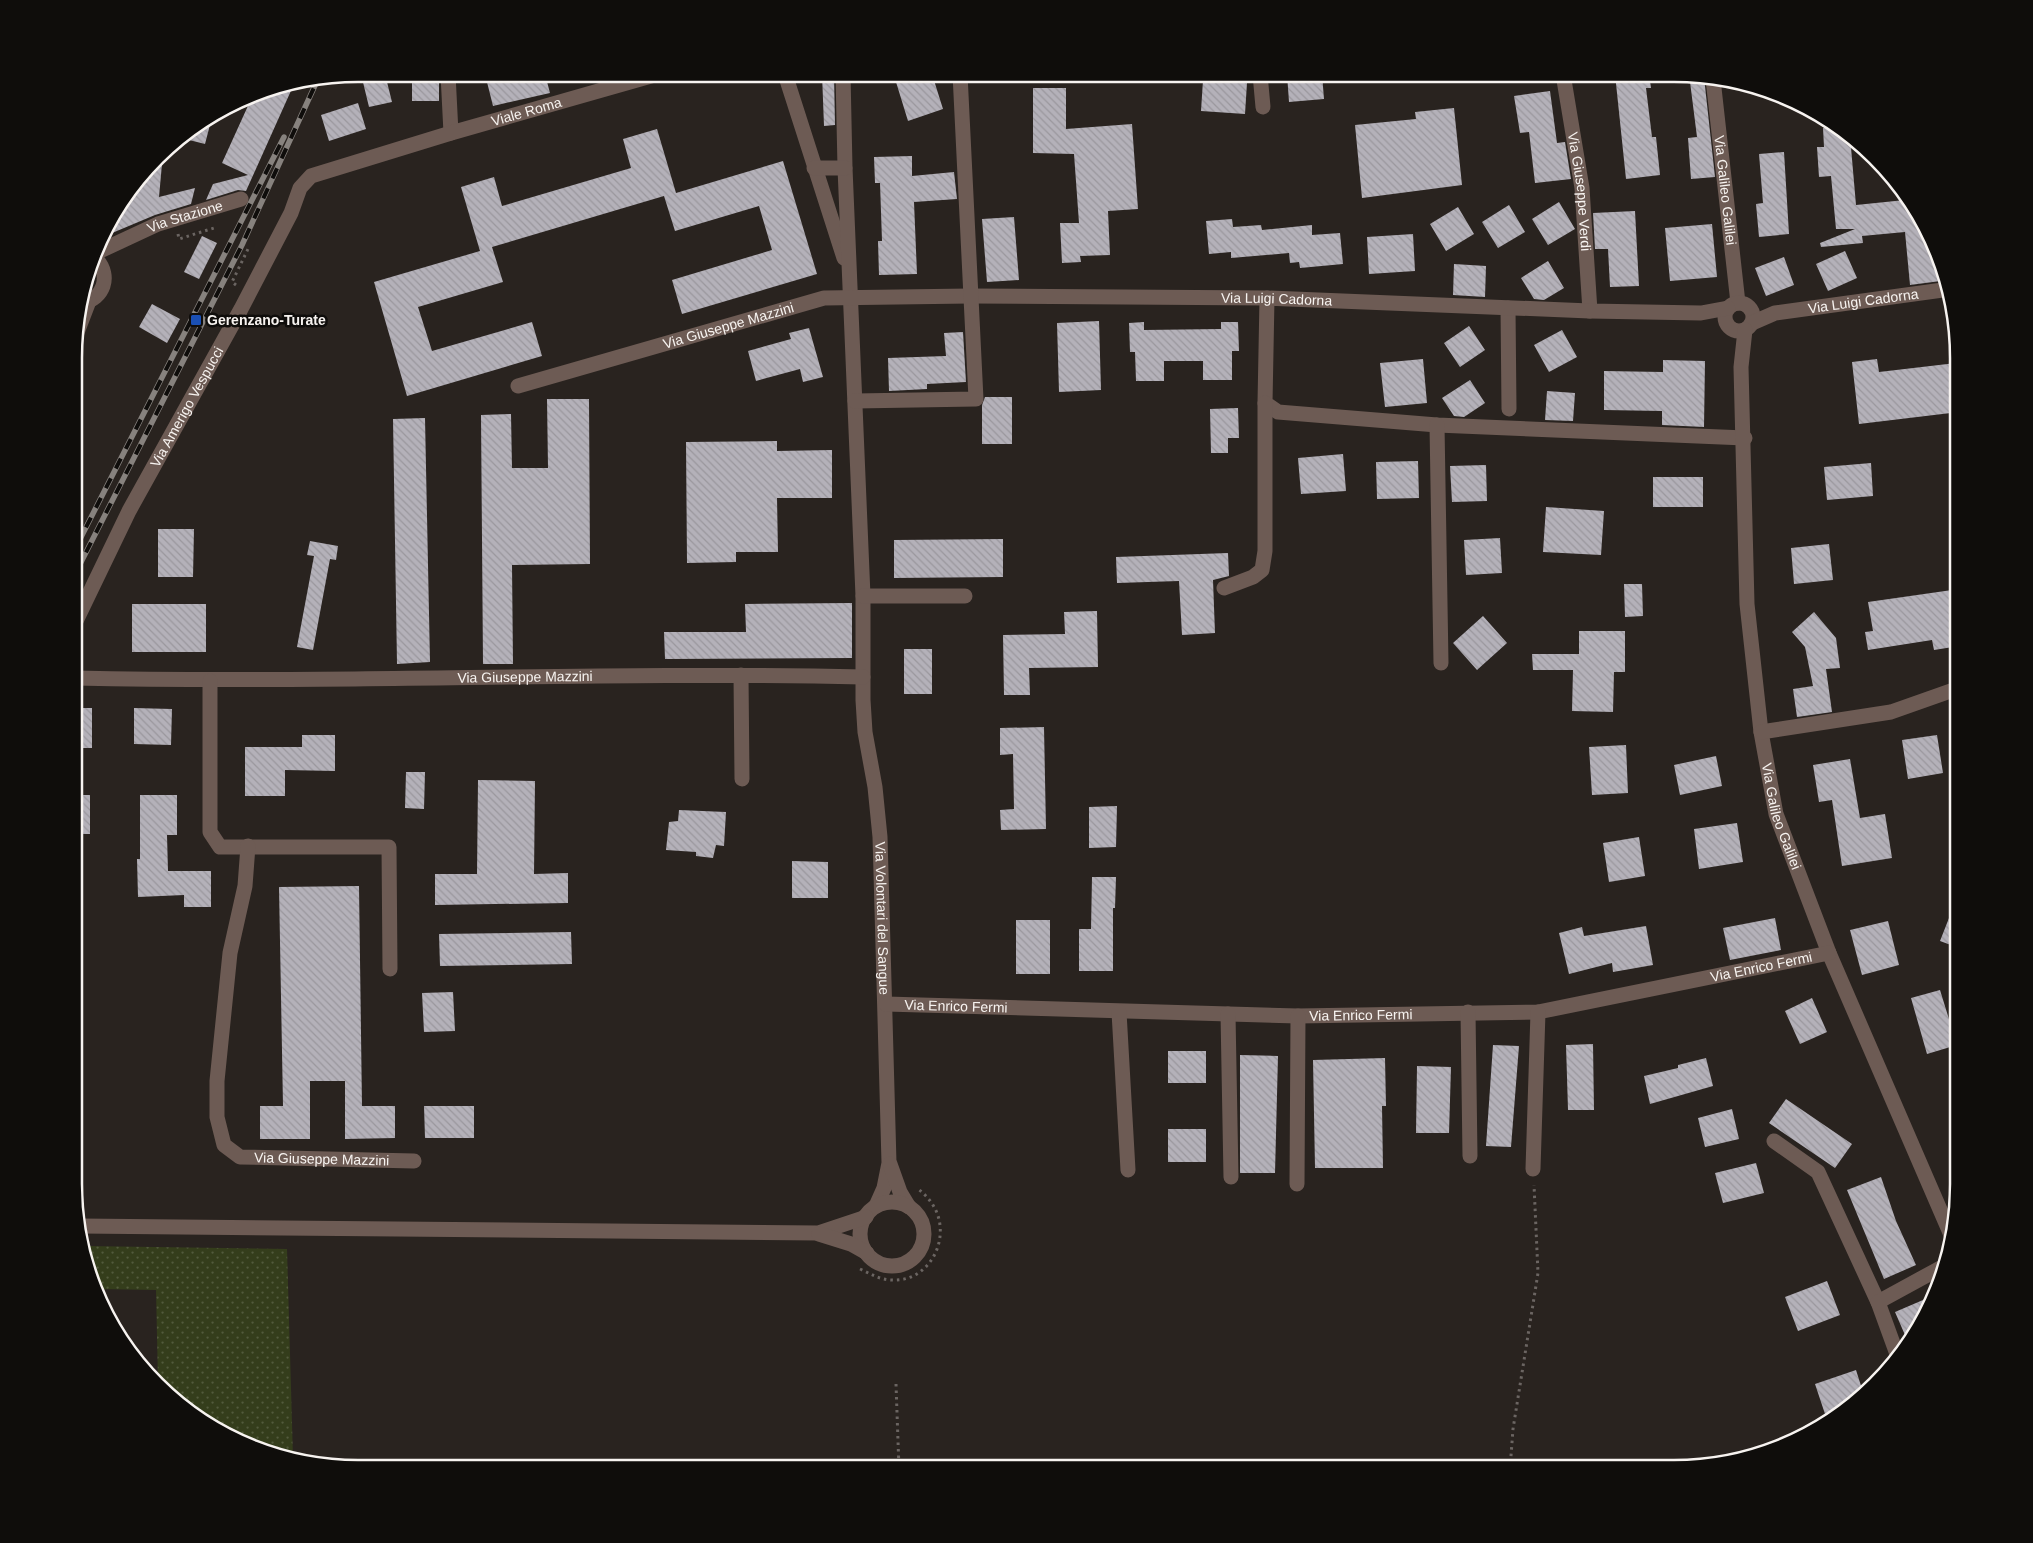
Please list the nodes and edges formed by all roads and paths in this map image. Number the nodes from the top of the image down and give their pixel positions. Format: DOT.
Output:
graph roads {
  1 [pos="448,82"];
  2 [pos="630,82"];
  3 [pos="787,82"];
  4 [pos="843,82"];
  5 [pos="960,82"];
  6 [pos="1261,82"];
  7 [pos="1563,82"];
  8 [pos="1714,85"];
  9 [pos="1264,107"];
  10 [pos="451,133"];
  11 [pos="814,168"];
  12 [pos="845,168"];
  13 [pos="298,194"];
  14 [pos="240,199"];
  15 [pos="131,236"];
  16 [pos="105,249"];
  17 [pos="100,264"];
  18 [pos="850,276"];
  19 [pos="1942,290"];
  20 [pos="852,296"];
  21 [pos="970,296"];
  22 [pos="1267,298"];
  23 [pos="89,300"];
  24 [pos="1739,306"];
  25 [pos="1508,308"];
  26 [pos="1590,311"];
  27 [pos="1701,313"];
  28 [pos="1775,313"];
  29 [pos="1739,327"];
  30 [pos="518,386"];
  31 [pos="855,401"];
  32 [pos="1265,403"];
  33 [pos="1509,409"];
  34 [pos="1437,425"];
  35 [pos="1744,438"];
  36 [pos="1224,588"];
  37 [pos="863,596"];
  38 [pos="965,596"];
  39 [pos="82,609"];
  40 [pos="1441,662"];
  41 [pos="741,675"];
  42 [pos="863,677"];
  43 [pos="82,678"];
  44 [pos="210,681"];
  45 [pos="1950,691"];
  46 [pos="1761,732"];
  47 [pos="742,779"];
  48 [pos="248,846"];
  49 [pos="1829,953"];
  50 [pos="390,969"];
  51 [pos="886,1004"];
  52 [pos="1119,1012"];
  53 [pos="1468,1012"];
  54 [pos="1538,1012"];
  55 [pos="1228,1014"];
  56 [pos="1298,1016"];
  57 [pos="1774,1141"];
  58 [pos="1470,1156"];
  59 [pos="414,1161"];
  60 [pos="889,1162"];
  61 [pos="1533,1169"];
  62 [pos="1128,1170"];
  63 [pos="1232,1177"];
  64 [pos="1297,1184"];
  65 [pos="915,1186"];
  66 [pos="909,1207"];
  67 [pos="871,1212"];
  68 [pos="86,1226"];
  69 [pos="1947,1226"];
  70 [pos="818,1233"];
  71 [pos="867,1253"];
  72 [pos="856,1267"];
  73 [pos="1937,1270"];
  74 [pos="1878,1302"];
  75 [pos="1896,1351"];
  76 [pos="896,1384"];
  77 [pos="899,1460"];
  78 [pos="1511,1460"];
  1 -- 10 [label="street"];
  2 -- 10 [label="street, Viale Roma"];
  3 -- 11 [label="street"];
  4 -- 12 [label="street"];
  5 -- 21 [label="street"];
  6 -- 9 [label="street"];
  7 -- 26 [label="street, Via Giuseppe Verdi"];
  8 -- 24 [label="street, Via Galileo Galilei"];
  10 -- 13 [label="street, Viale Roma"];
  11 -- 12 [label="street"];
  11 -- 18 [label="street"];
  12 -- 18 [label="street"];
  13 -- 39 [label="street, Via Amerigo Vespucci"];
  14 -- 15 [label="street, Via Stazione"];
  15 -- 16 [label="street, Via Stazione"];
  15 -- 17 [label="street, Via Stazione"];
  17 -- 23 [label="street"];
  18 -- 20 [label="street"];
  19 -- 28 [label="street, Via Luigi Cadorna"];
  20 -- 21 [label="street, Via Luigi Cadorna"];
  20 -- 30 [label="street, Via Giuseppe Mazzini"];
  20 -- 31 [label="street"];
  21 -- 22 [label="street, Via Luigi Cadorna"];
  21 -- 31 [label="street"];
  22 -- 25 [label="street, Via Luigi Cadorna"];
  22 -- 32 [label="street"];
  24 -- 27 [label="street, Via Luigi Cadorna"];
  24 -- 28 [label="street, Via Luigi Cadorna"];
  24 -- 29 [label="street"];
  24 -- 29 [label="street"];
  25 -- 26 [label="street, Via Luigi Cadorna"];
  25 -- 33 [label="street"];
  26 -- 27 [label="street, Via Luigi Cadorna"];
  27 -- 29 [label="street, Via Luigi Cadorna"];
  28 -- 29 [label="street, Via Luigi Cadorna"];
  29 -- 35 [label="street, Via Galileo Galilei"];
  31 -- 37 [label="street"];
  32 -- 34 [label="street"];
  32 -- 36 [label="street"];
  34 -- 35 [label="street"];
  34 -- 40 [label="street"];
  35 -- 46 [label="street, Via Galileo Galilei"];
  37 -- 38 [label="street"];
  37 -- 42 [label="street"];
  41 -- 42 [label="street, Via Giuseppe Mazzini"];
  41 -- 44 [label="street, Via Giuseppe Mazzini"];
  41 -- 47 [label="street"];
  42 -- 51 [label="street, Via Volontari del Sangue"];
  43 -- 44 [label="street, Via Giuseppe Mazzini"];
  44 -- 48 [label="street"];
  45 -- 46 [label="street"];
  46 -- 49 [label="street, Via Galileo Galilei"];
  48 -- 50 [label="street"];
  48 -- 59 [label="street, Via Giuseppe Mazzini"];
  49 -- 54 [label="street, Via Enrico Fermi"];
  49 -- 69 [label="street, Via Galileo Galilei"];
  51 -- 52 [label="street, Via Enrico Fermi"];
  51 -- 60 [label="street, Via Volontari del Sangue"];
  52 -- 55 [label="street, Via Enrico Fermi"];
  52 -- 62 [label="street"];
  53 -- 54 [label="street, Via Enrico Fermi"];
  53 -- 56 [label="street, Via Enrico Fermi"];
  53 -- 58 [label="street"];
  54 -- 61 [label="street"];
  55 -- 56 [label="street, Via Enrico Fermi"];
  55 -- 63 [label="street"];
  56 -- 64 [label="street"];
  57 -- 74 [label="street"];
  60 -- 66 [label="street, Via Volontari del Sangue"];
  60 -- 67 [label="street, Via Volontari del Sangue"];
  61 -- 78 [label="path"];
  65 -- 72 [label="path"];
  66 -- 67 [label="street, Via Volontari del Sangue"];
  66 -- 71 [label="street, Via Volontari del Sangue"];
  67 -- 70 [label="street, Via Volontari del Sangue"];
  67 -- 71 [label="street, Via Volontari del Sangue"];
  68 -- 70 [label="street, Via Volontari del Sangue"];
  70 -- 71 [label="street, Via Volontari del Sangue"];
  73 -- 74 [label="street"];
  74 -- 75 [label="street"];
  76 -- 77 [label="path"];
}
